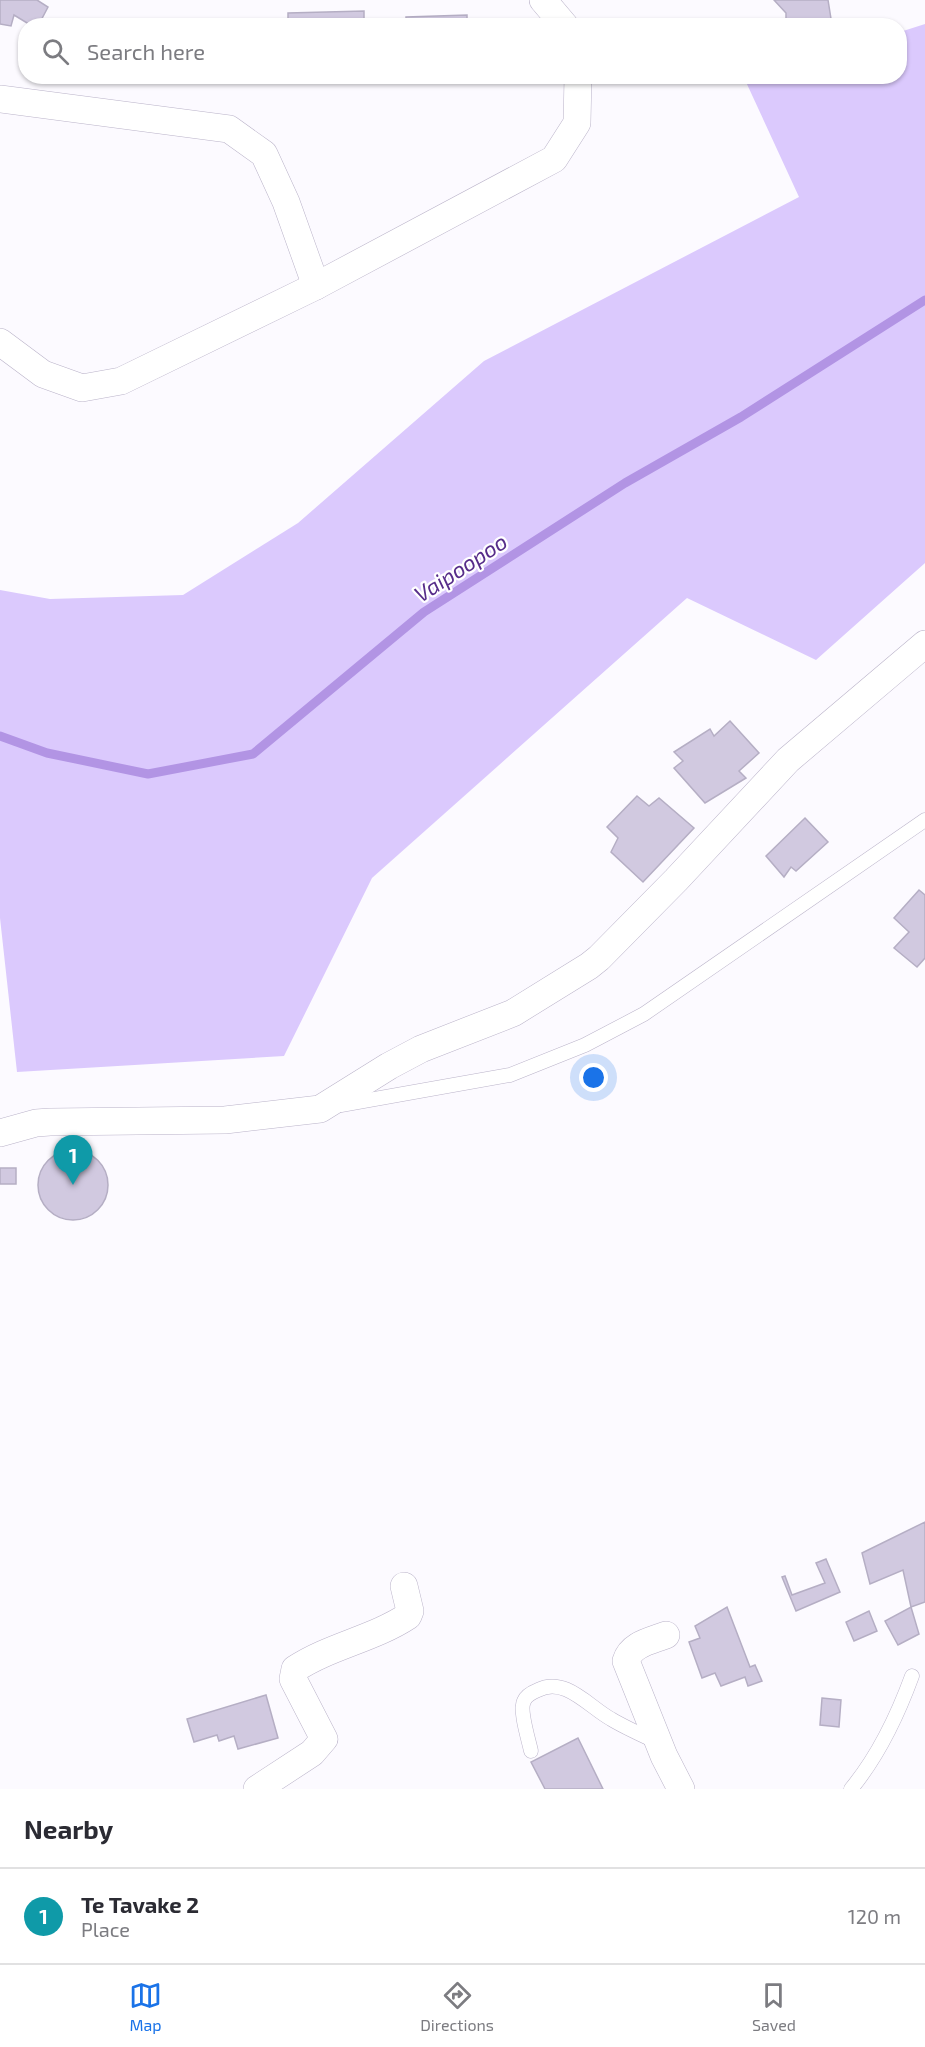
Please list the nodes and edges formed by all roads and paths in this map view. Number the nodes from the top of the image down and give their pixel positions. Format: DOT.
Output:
graph roads {
  1 [pos="543,0"];
  2 [pos="558,18"];
  3 [pos="578,84"];
  4 [pos="0,99"];
  5 [pos="316,286"];
  6 [pos="0,342"];
  7 [pos="925,644"];
  8 [pos="925,820"];
  9 [pos="322,1108"];
  10 [pos="0,1133"];
  11 [pos="404,1586"];
  12 [pos="666,1635"];
  13 [pos="912,1676"];
  14 [pos="659,1743"];
  15 [pos="531,1751"];
  16 [pos="258,1789"];
  17 [pos="681,1789"];
  18 [pos="851,1789"];
  1 -- 2 [label="street"];
  3 -- 5 [label="street"];
  4 -- 5 [label="street"];
  5 -- 6 [label="street"];
  7 -- 9 [label="street"];
  8 -- 9 [label="lane"];
  9 -- 10 [label="street"];
  11 -- 16 [label="street"];
  12 -- 14 [label="street"];
  13 -- 18 [label="lane"];
  14 -- 15 [label="lane"];
  14 -- 17 [label="street"];
}
